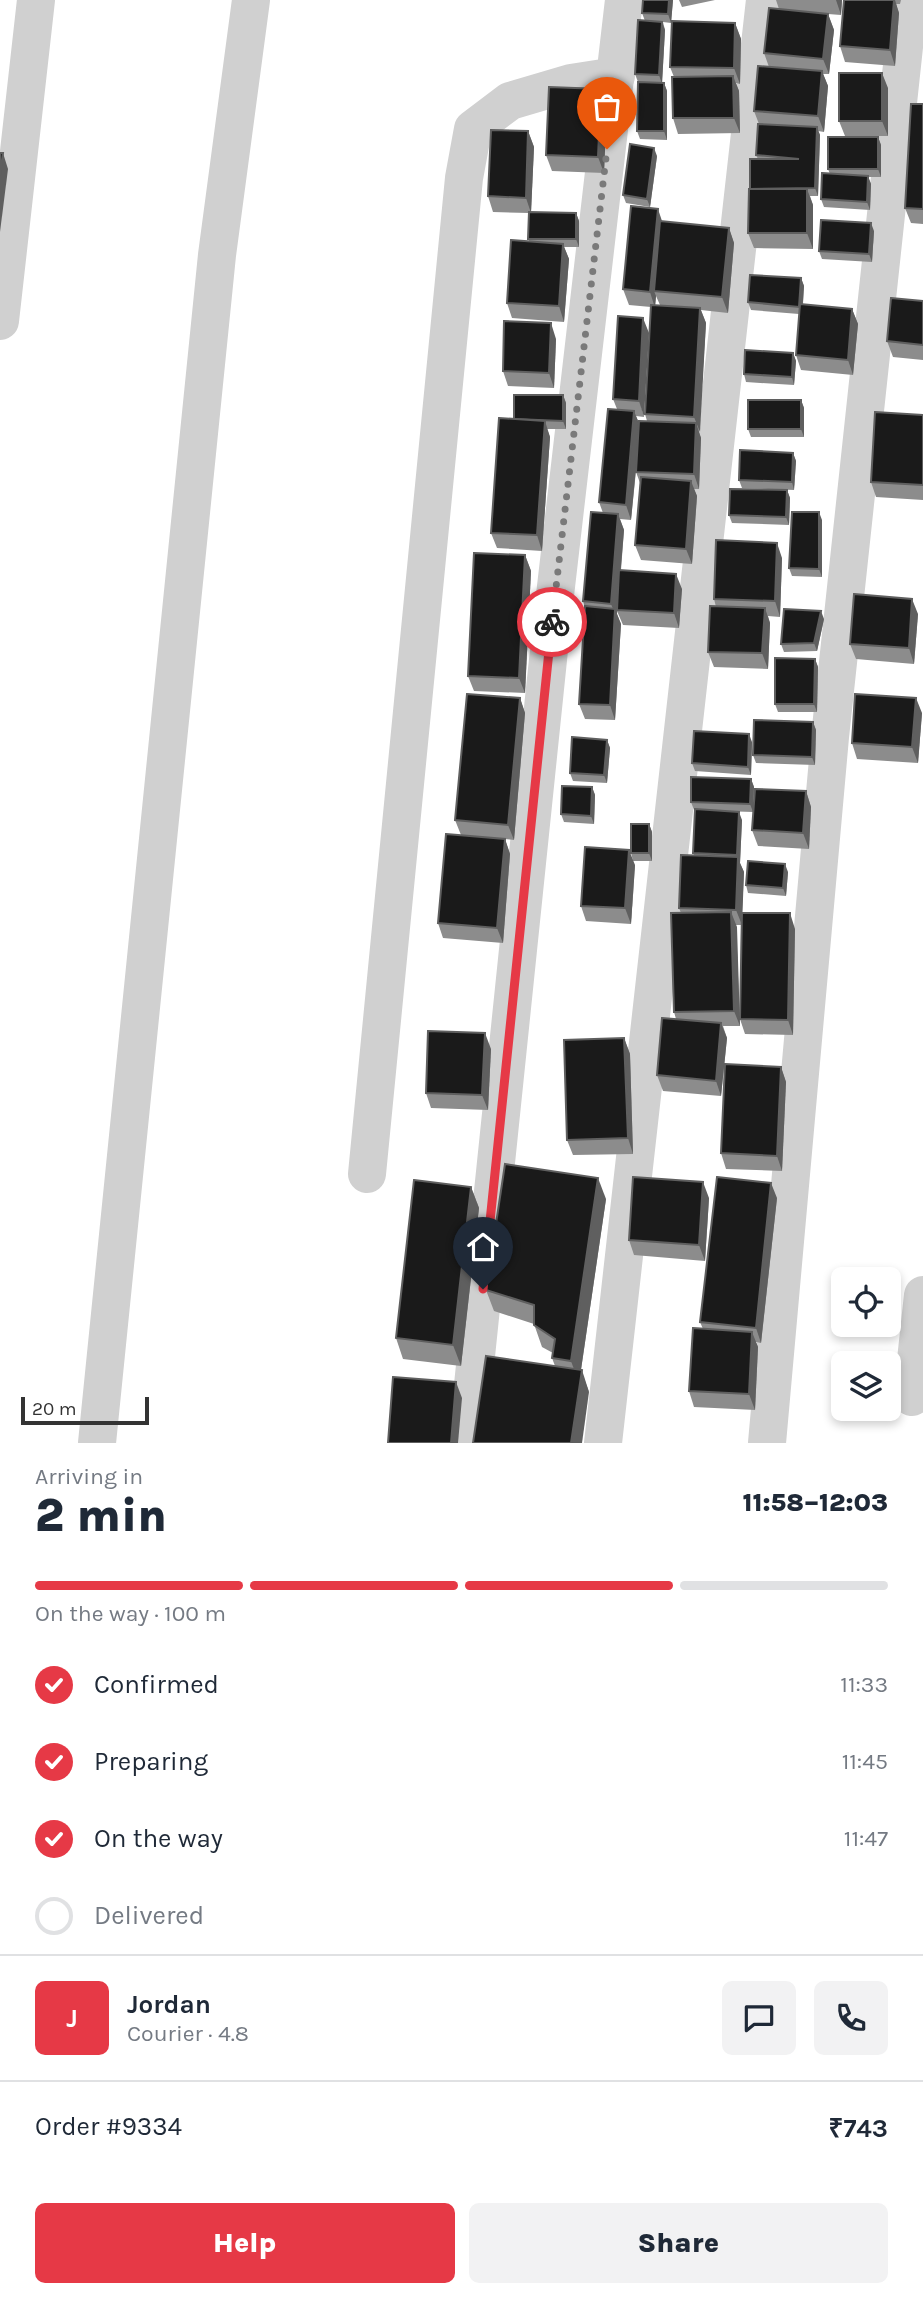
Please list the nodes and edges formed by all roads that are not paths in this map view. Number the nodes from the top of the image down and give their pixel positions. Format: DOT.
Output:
graph roads {
  1 [pos="36,0"];
  2 [pos="251,0"];
  3 [pos="624,0"];
  4 [pos="765,0"];
  5 [pos="909,0"];
  6 [pos="616,76"];
  7 [pos="0,321"];
  8 [pos="367,1174"];
  9 [pos="923,1295"];
  10 [pos="912,1397"];
  11 [pos="97,1443"];
  12 [pos="467,1443"];
  13 [pos="603,1443"];
  14 [pos="767,1443"];
  1 -- 7 [label="street"];
  2 -- 11 [label="street"];
  3 -- 6 [label="street"];
  4 -- 13 [label="street"];
  5 -- 14 [label="street"];
  6 -- 8 [label="street"];
  6 -- 12 [label="street"];
  9 -- 10 [label="street"];
}
